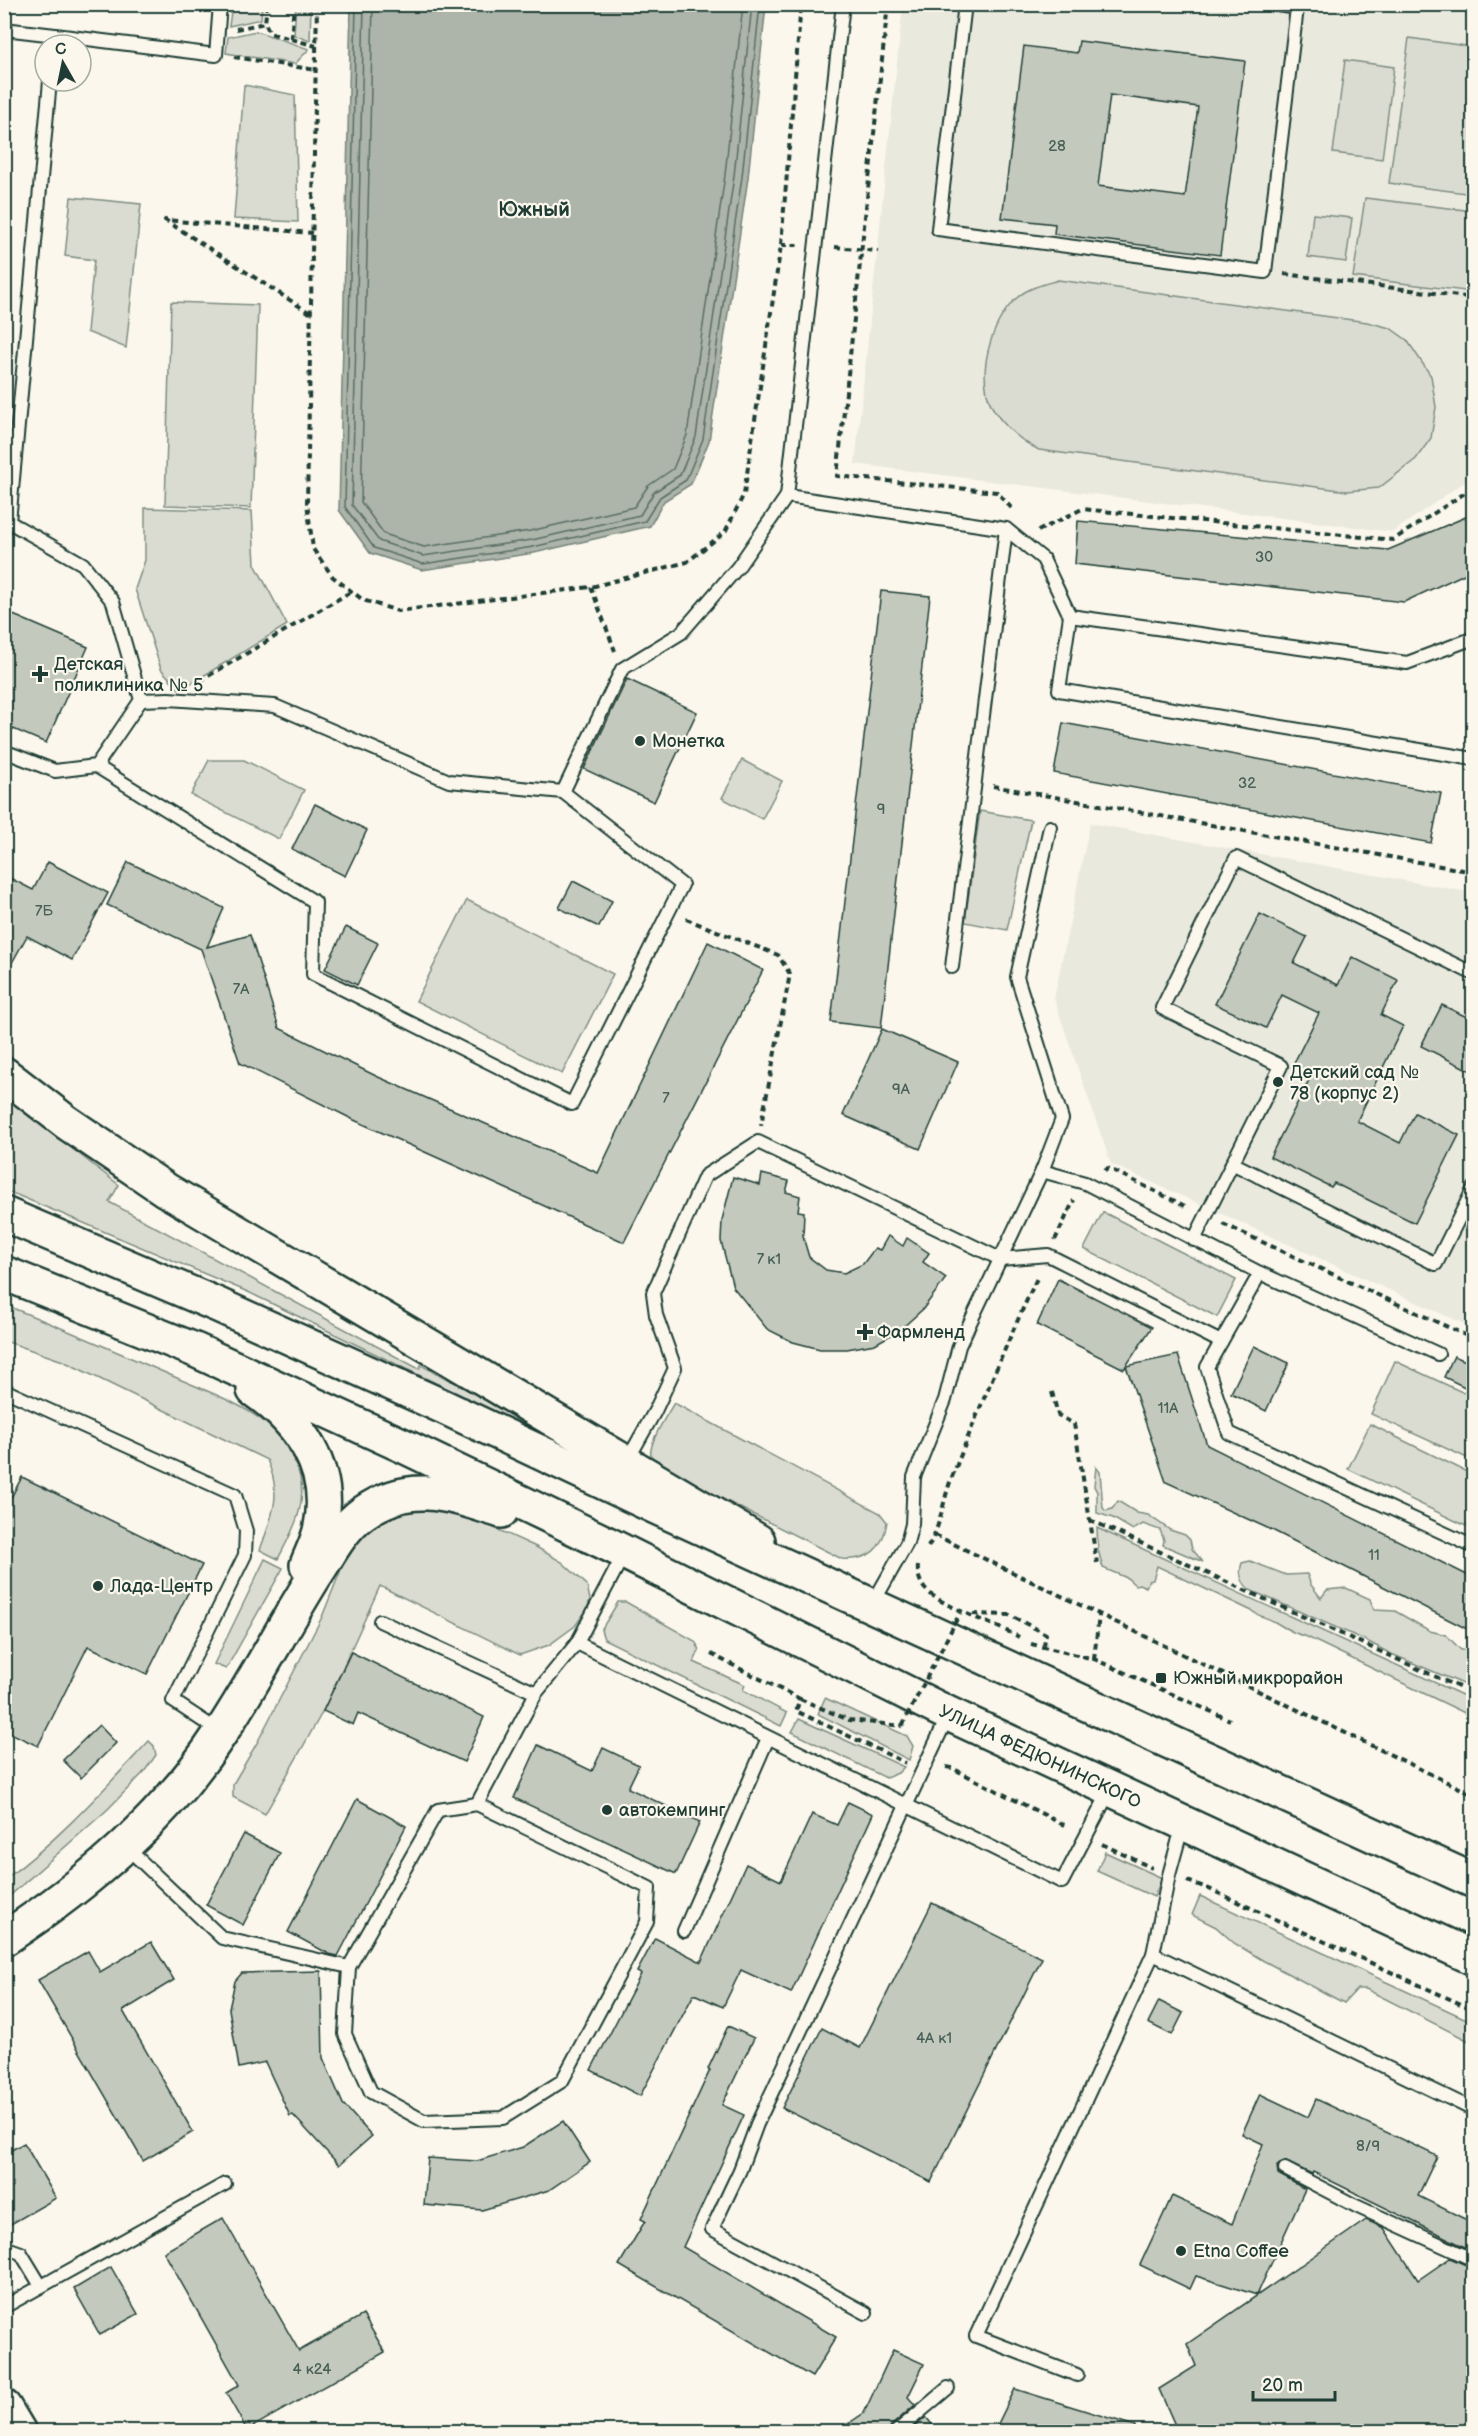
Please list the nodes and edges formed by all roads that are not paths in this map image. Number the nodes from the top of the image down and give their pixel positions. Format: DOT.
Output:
graph roads {
  1 [pos="220,4"];
  2 [pos="843,4"];
  3 [pos="965,4"];
  4 [pos="1272,4"];
  5 [pos="4,29"];
  6 [pos="33,35"];
  7 [pos="93,44"];
  8 [pos="49,93"];
  9 [pos="787,496"];
  10 [pos="1006,529"];
  11 [pos="1070,616"];
  12 [pos="1473,638"];
  13 [pos="141,700"];
  14 [pos="4,751"];
  15 [pos="1473,759"];
  16 [pos="96,766"];
  17 [pos="563,792"];
  18 [pos="1050,827"];
  19 [pos="952,967"];
  20 [pos="1473,975"];
  21 [pos="4,1074"];
  22 [pos="1232,1163"];
  23 [pos="1042,1172"];
  24 [pos="1473,1188"];
  25 [pos="4,1214"];
  26 [pos="1194,1240"];
  27 [pos="999,1259"];
  28 [pos="4,1273"];
  29 [pos="1260,1273"];
  30 [pos="1221,1342"];
  31 [pos="195,1350"];
  32 [pos="1438,1354"];
  33 [pos="4,1390"];
  34 [pos="627,1462"];
  35 [pos="1473,1547"];
  36 [pos="618,1549"];
  37 [pos="832,1586"];
  38 [pos="872,1604"];
  39 [pos="288,1619"];
  40 [pos="380,1621"];
  41 [pos="578,1643"];
  42 [pos="536,1693"];
  43 [pos="949,1714"];
  44 [pos="221,1733"];
  45 [pos="768,1738"];
  46 [pos="1110,1790"];
  47 [pos="477,1804"];
  48 [pos="905,1806"];
  49 [pos="1183,1823"];
  50 [pos="125,1846"];
  51 [pos="1473,1881"];
  52 [pos="684,1931"];
  53 [pos="4,1940"];
  54 [pos="1154,1954"];
  55 [pos="1473,1958"];
  56 [pos="349,1967"];
  57 [pos="1473,2110"];
  58 [pos="1285,2169"];
  59 [pos="225,2184"];
  60 [pos="4,2247"];
  61 [pos="1473,2260"];
  62 [pos="41,2286"];
  63 [pos="4,2307"];
  64 [pos="866,2313"];
  65 [pos="1077,2375"];
  66 [pos="948,2388"];
  67 [pos="4,2407"];
  68 [pos="19,2432"];
  69 [pos="896,2432"];
  1 -- 7 [label="lane"];
  2 -- 9 [label="lane"];
  3 -- 4 [label="lane"];
  5 -- 6 [label="lane"];
  8 -- 13 [label="lane"];
  9 -- 10 [label="lane"];
  9 -- 17 [label="lane"];
  10 -- 11 [label="lane"];
  10 -- 19 [label="lane"];
  11 -- 12 [label="lane"];
  11 -- 15 [label="lane"];
  13 -- 16 [label="lane"];
  13 -- 17 [label="lane"];
  14 -- 16 [label="lane"];
  16 -- 17 [label="lane"];
  18 -- 23 [label="lane"];
  20 -- 22 [label="lane"];
  21 -- 34 [label="main road"];
  22 -- 24 [label="lane"];
  22 -- 26 [label="lane"];
  23 -- 26 [label="lane"];
  23 -- 27 [label="lane"];
  25 -- 37 [label="main road"];
  26 -- 29 [label="lane"];
  27 -- 30 [label="lane"];
  27 -- 34 [label="lane"];
  27 -- 38 [label="lane"];
  28 -- 31 [label="main road"];
  29 -- 30 [label="lane"];
  29 -- 32 [label="lane"];
  30 -- 35 [label="lane"];
  31 -- 36 [label="main road"];
  31 -- 39 [label="main road"];
  33 -- 44 [label="lane"];
  34 -- 37 [label="main road"];
  36 -- 39 [label="main road"];
  36 -- 41 [label="lane"];
  36 -- 43 [label="main road, УЛИЦА ФЕДЮНИНСКОГО"];
  37 -- 38 [label="main road"];
  38 -- 51 [label="main road"];
  39 -- 44 [label="main road"];
  40 -- 42 [label="lane"];
  41 -- 42 [label="lane"];
  41 -- 45 [label="lane"];
  42 -- 47 [label="lane"];
  43 -- 46 [label="main road, УЛИЦА ФЕДЮНИНСКОГО"];
  43 -- 48 [label="lane"];
  44 -- 50 [label="main road"];
  45 -- 48 [label="lane"];
  45 -- 52 [label="lane"];
  46 -- 48 [label="lane"];
  46 -- 49 [label="main road, УЛИЦА ФЕДЮНИНСКОГО"];
  47 -- 56 [label="lane"];
  47 -- 56 [label="lane"];
  48 -- 64 [label="lane"];
  49 -- 54 [label="lane"];
  49 -- 55 [label="main road, УЛИЦА ФЕДЮНИНСКОГО"];
  50 -- 53 [label="main road"];
  50 -- 56 [label="lane"];
  54 -- 57 [label="lane"];
  54 -- 65 [label="lane"];
  58 -- 61 [label="lane"];
  59 -- 62 [label="lane"];
  60 -- 62 [label="lane"];
  62 -- 63 [label="lane"];
  66 -- 69 [label="lane"];
  67 -- 68 [label="main road"];
}
